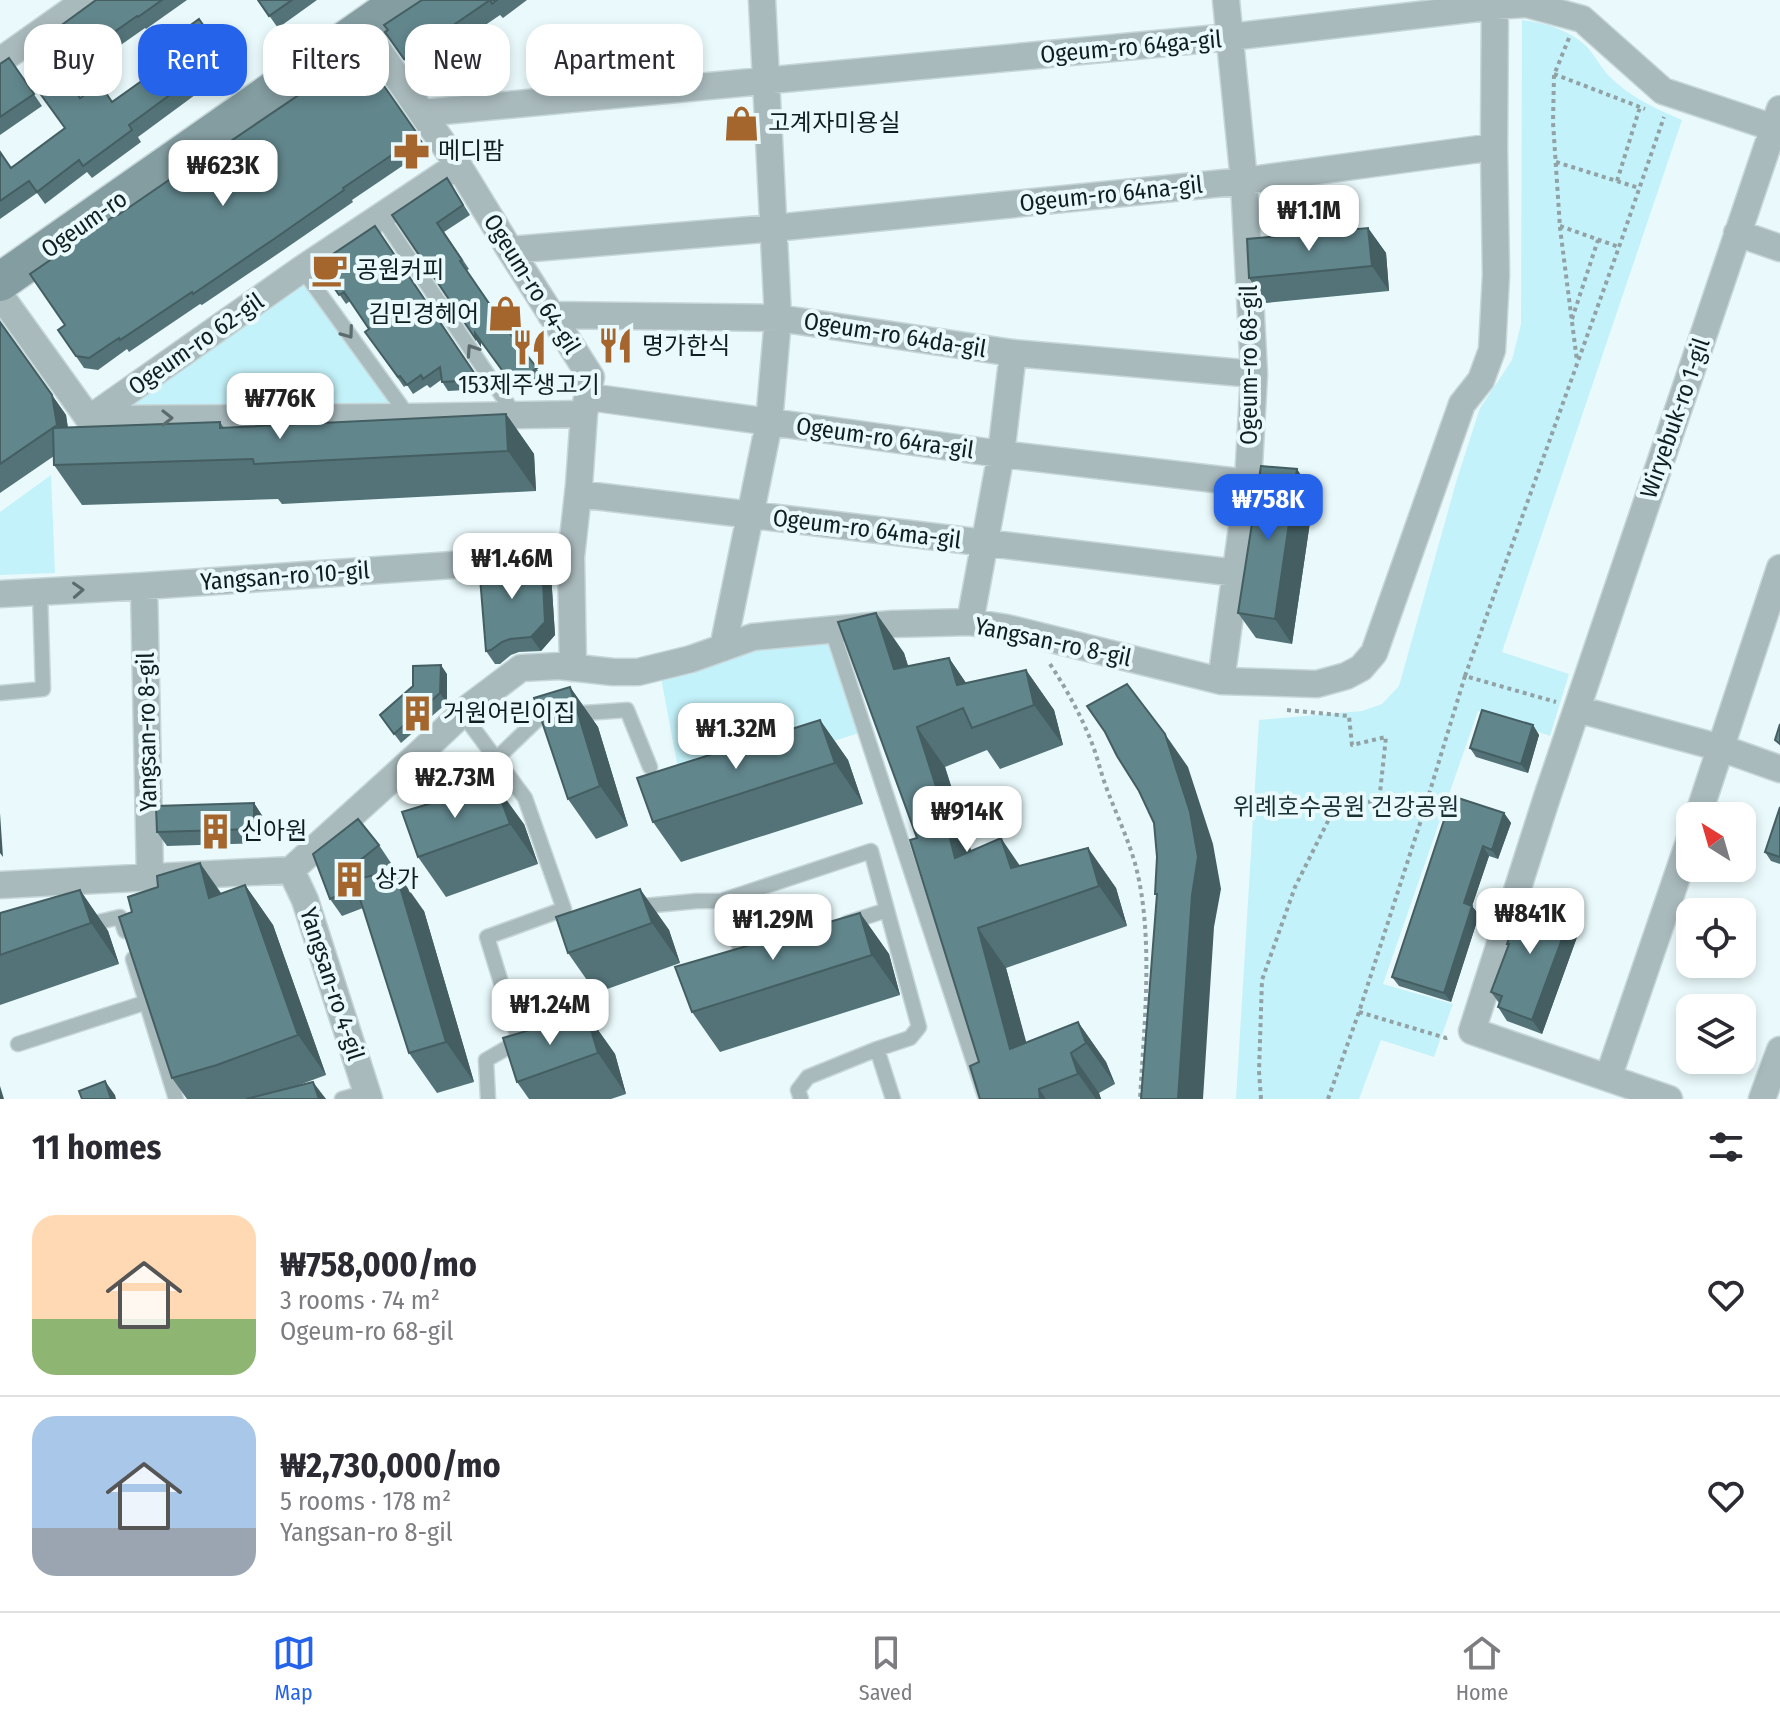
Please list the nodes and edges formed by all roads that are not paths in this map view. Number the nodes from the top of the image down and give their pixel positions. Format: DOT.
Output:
graph roads {
  1 [pos="86,0"];
  2 [pos="762,0"];
  3 [pos="1226,0"];
  4 [pos="1495,3"];
  5 [pos="384,10"];
  6 [pos="1230,37"];
  7 [pos="0,61"];
  8 [pos="767,81"];
  9 [pos="422,113"];
  10 [pos="1778,122"];
  11 [pos="1494,147"];
  12 [pos="458,165"];
  13 [pos="1244,181"];
  14 [pos="381,216"];
  15 [pos="774,228"];
  16 [pos="1737,233"];
  17 [pos="1780,248"];
  18 [pos="510,250"];
  19 [pos="302,269"];
  20 [pos="0,282"];
  21 [pos="0,295"];
  22 [pos="551,315"];
  23 [pos="778,318"];
  24 [pos="1013,353"];
  25 [pos="1254,374"];
  26 [pos="586,406"];
  27 [pos="515,415"];
  28 [pos="409,417"];
  29 [pos="89,419"];
  30 [pos="769,423"];
  31 [pos="1001,454"];
  32 [pos="1248,483"];
  33 [pos="578,494"];
  34 [pos="749,515"];
  35 [pos="984,543"];
  36 [pos="571,557"];
  37 [pos="1780,568"];
  38 [pos="1237,573"];
  39 [pos="144,586"];
  40 [pos="40,592"];
  41 [pos="0,594"];
  42 [pos="970,622"];
  43 [pos="832,630"];
  44 [pos="723,648"];
  45 [pos="573,668"];
  46 [pos="1221,681"];
  47 [pos="0,693"];
  48 [pos="1577,709"];
  49 [pos="462,713"];
  50 [pos="1721,748"];
  51 [pos="496,758"];
  52 [pos="650,767"];
  53 [pos="1780,769"];
  54 [pos="1703,802"];
  55 [pos="436,816"];
  56 [pos="291,870"];
  57 [pos="150,877"];
  58 [pos="1676,880"];
  59 [pos="0,885"];
  60 [pos="721,901"];
  61 [pos="625,907"];
  62 [pos="887,910"];
  63 [pos="75,928"];
  64 [pos="829,929"];
  65 [pos="771,947"];
  66 [pos="147,1002"];
  67 [pos="18,1044"];
  68 [pos="877,1049"];
  69 [pos="1780,1050"];
  70 [pos="1608,1078"];
  71 [pos="359,1097"];
  72 [pos="176,1099"];
  73 [pos="488,1099"];
  74 [pos="801,1099"];
  75 [pos="893,1099"];
  76 [pos="986,1099"];
  77 [pos="1669,1099"];
  78 [pos="1762,1099"];
  1 -- 7 [label="street"];
  2 -- 8 [label="street"];
  3 -- 6 [label="street, Ogeum-ro 68-gil"];
  4 -- 6 [label="street, Ogeum-ro 64ga-gil"];
  4 -- 10 [label="street, Ogeum-ro 64ga-gil"];
  4 -- 11 [label="street, Yangsan-ro 8-gil"];
  5 -- 9 [label="street, Ogeum-ro 64-gil"];
  5 -- 20 [label="main road, Ogeum-ro"];
  6 -- 8 [label="street, Ogeum-ro 64ga-gil"];
  6 -- 13 [label="street, Ogeum-ro 68-gil"];
  8 -- 9 [label="street, Ogeum-ro 64ga-gil"];
  8 -- 15 [label="street"];
  9 -- 12 [label="street, Ogeum-ro 64-gil"];
  10 -- 16 [label="street, Wiryebuk-ro 1-gil"];
  11 -- 13 [label="street, Ogeum-ro 64na-gil"];
  11 -- 46 [label="street, Yangsan-ro 8-gil"];
  12 -- 14 [label="street, Ogeum-ro 62-gil"];
  12 -- 18 [label="street, Ogeum-ro 64-gil"];
  13 -- 15 [label="street, Ogeum-ro 64na-gil"];
  13 -- 25 [label="street, Ogeum-ro 68-gil"];
  14 -- 19 [label="street, Ogeum-ro 62-gil"];
  27 -- 14 [label="lane, one-way"];
  15 -- 18 [label="street, Ogeum-ro 64na-gil"];
  15 -- 23 [label="street"];
  16 -- 17 [label="street"];
  16 -- 48 [label="street, Wiryebuk-ro 1-gil"];
  18 -- 22 [label="street, Ogeum-ro 64-gil"];
  19 -- 28 [label="lane, one-way"];
  19 -- 29 [label="street, Ogeum-ro 62-gil"];
  21 -- 29 [label="street"];
  22 -- 23 [label="street, Ogeum-ro 64da-gil"];
  22 -- 26 [label="street, Ogeum-ro 64-gil"];
  23 -- 24 [label="street, Ogeum-ro 64da-gil"];
  23 -- 30 [label="street, Ogeum-ro 64da-gil"];
  24 -- 25 [label="street, Ogeum-ro 64da-gil"];
  24 -- 31 [label="street, Ogeum-ro 64da-gil"];
  25 -- 32 [label="street, Ogeum-ro 68-gil"];
  26 -- 27 [label="street, Ogeum-ro 62-gil"];
  26 -- 30 [label="street, Ogeum-ro 64ra-gil"];
  26 -- 33 [label="street, Ogeum-ro 64-gil"];
  27 -- 28 [label="street, Ogeum-ro 62-gil"];
  29 -- 28 [label="street, Ogeum-ro 62-gil, one-way"];
  30 -- 31 [label="street, Ogeum-ro 64ra-gil"];
  30 -- 34 [label="street, Ogeum-ro 64ra-gil"];
  31 -- 32 [label="street, Ogeum-ro 64ra-gil"];
  31 -- 35 [label="street, Ogeum-ro 64ra-gil"];
  32 -- 38 [label="street, Ogeum-ro 68-gil"];
  33 -- 34 [label="street, Ogeum-ro 64ma-gil"];
  33 -- 36 [label="street, Ogeum-ro 64-gil"];
  34 -- 35 [label="street, Ogeum-ro 64ma-gil"];
  34 -- 44 [label="street, Ogeum-ro 64ma-gil"];
  35 -- 38 [label="street, Ogeum-ro 64ma-gil"];
  35 -- 42 [label="street, Ogeum-ro 64ma-gil"];
  36 -- 39 [label="street, Yangsan-ro 10-gil"];
  36 -- 45 [label="street, Ogeum-ro 64-gil"];
  37 -- 50 [label="street"];
  38 -- 46 [label="street, Ogeum-ro 68-gil"];
  40 -- 39 [label="street, Yangsan-ro 10-gil, one-way"];
  39 -- 57 [label="street, Yangsan-ro 8-gil"];
  40 -- 41 [label="street, Yangsan-ro 10-gil"];
  40 -- 47 [label="lane"];
  42 -- 43 [label="street, Yangsan-ro 8-gil"];
  42 -- 46 [label="street, Yangsan-ro 8-gil"];
  43 -- 44 [label="street, Yangsan-ro 8-gil"];
  43 -- 76 [label="lane"];
  44 -- 45 [label="street, Yangsan-ro 8-gil"];
  45 -- 49 [label="street, Yangsan-ro 8-gil"];
  48 -- 50 [label="street"];
  48 -- 70 [label="street, Wiryebuk-ro 1-gil"];
  49 -- 51 [label="lane"];
  49 -- 56 [label="street, Yangsan-ro 8-gil"];
  50 -- 53 [label="street"];
  50 -- 54 [label="street"];
  51 -- 52 [label="lane"];
  51 -- 55 [label="lane"];
  51 -- 73 [label="lane"];
  56 -- 57 [label="street"];
  56 -- 71 [label="street, Yangsan-ro 4-gil"];
  57 -- 59 [label="street"];
  58 -- 70 [label="street"];
  60 -- 61 [label="lane"];
  60 -- 62 [label="lane"];
  60 -- 65 [label="lane"];
  62 -- 64 [label="lane"];
  62 -- 68 [label="lane"];
  63 -- 66 [label="lane"];
  66 -- 67 [label="lane"];
  66 -- 72 [label="lane"];
  68 -- 74 [label="lane"];
  68 -- 75 [label="lane"];
  69 -- 78 [label="street"];
  70 -- 77 [label="street"];
}
